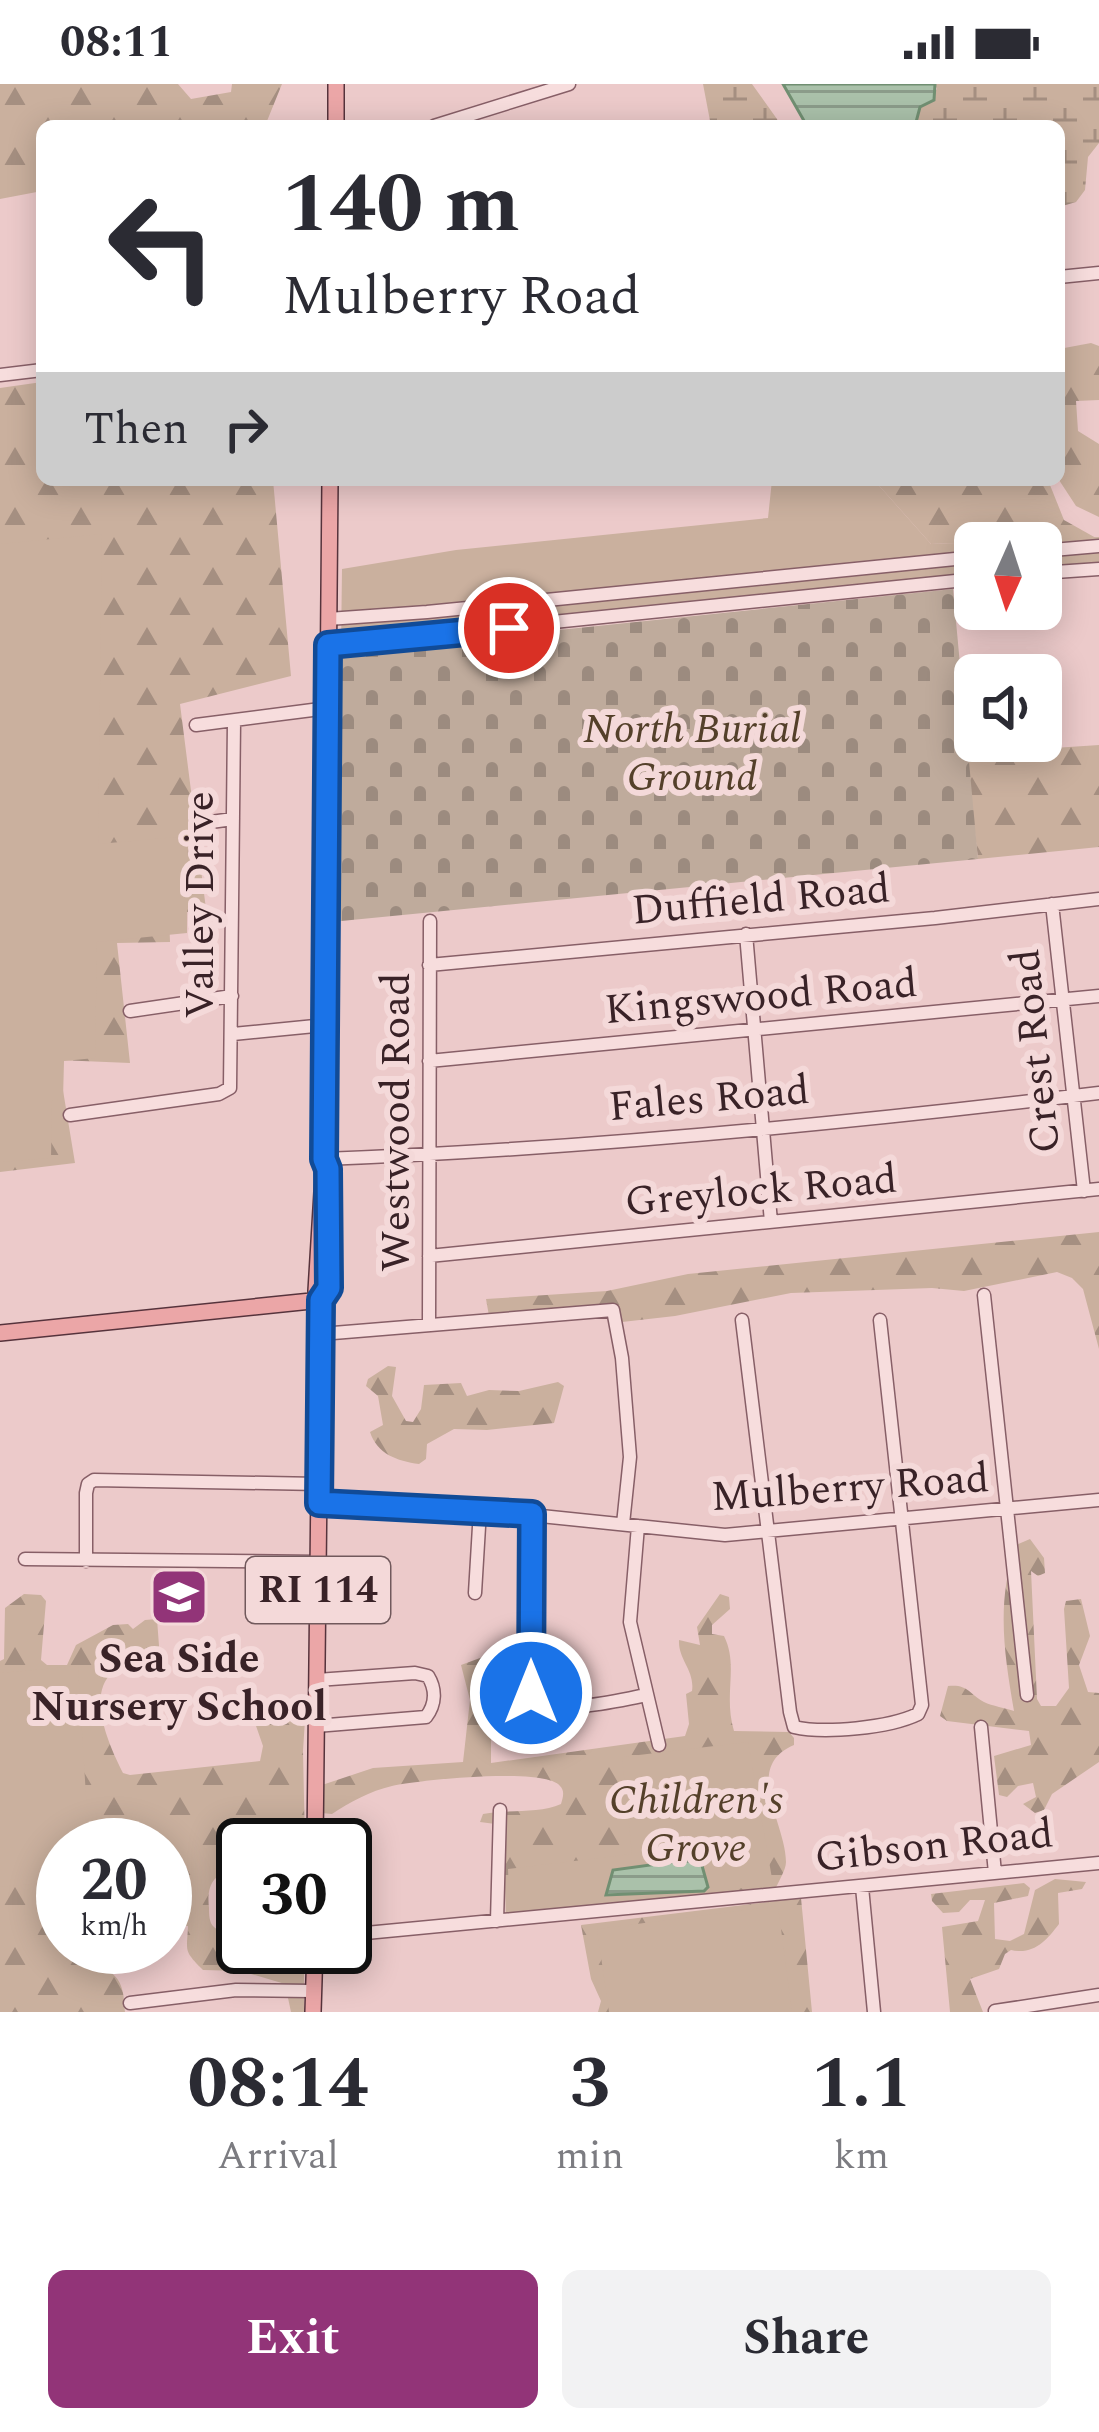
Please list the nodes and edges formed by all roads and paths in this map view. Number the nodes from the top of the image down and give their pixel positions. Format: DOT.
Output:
graph roads {
  1 [pos="336,84"];
  2 [pos="569,84"];
  3 [pos="336,120"];
  4 [pos="453,120"];
  5 [pos="1099,273"];
  6 [pos="1065,276"];
  7 [pos="36,371"];
  8 [pos="0,376"];
  9 [pos="330,486"];
  10 [pos="1099,546"];
  11 [pos="1062,549"];
  12 [pos="954,559"];
  13 [pos="1099,568"];
  14 [pos="834,569"];
  15 [pos="1062,572"];
  16 [pos="954,581"];
  17 [pos="836,593"];
  18 [pos="328,619"];
  19 [pos="328,645"];
  20 [pos="328,708"];
  21 [pos="234,722"];
  22 [pos="196,725"];
  23 [pos="233,819"];
  24 [pos="196,824"];
  25 [pos="1099,898"];
  26 [pos="1052,904"];
  27 [pos="430,921"];
  28 [pos="746,934"];
  29 [pos="429,965"];
  30 [pos="232,996"];
  31 [pos="1099,996"];
  32 [pos="1064,1000"];
  33 [pos="130,1011"];
  34 [pos="325,1025"];
  35 [pos="753,1031"];
  36 [pos="232,1034"];
  37 [pos="429,1061"];
  38 [pos="1099,1093"];
  39 [pos="1074,1096"];
  40 [pos="70,1115"];
  41 [pos="762,1127"];
  42 [pos="430,1156"];
  43 [pos="324,1159"];
  44 [pos="1092,1190"];
  45 [pos="771,1222"];
  46 [pos="429,1256"];
  47 [pos="984,1295"];
  48 [pos="321,1300"];
  49 [pos="742,1320"];
  50 [pos="880,1320"];
  51 [pos="429,1324"];
  52 [pos="0,1333"];
  53 [pos="321,1334"];
  54 [pos="319,1484"];
  55 [pos="1099,1500"];
  56 [pos="319,1503"];
  57 [pos="1007,1509"];
  58 [pos="479,1510"];
  59 [pos="532,1514"];
  60 [pos="903,1520"];
  61 [pos="623,1524"];
  62 [pos="638,1526"];
  63 [pos="770,1533"];
  64 [pos="25,1559"];
  65 [pos="86,1562"];
  66 [pos="318,1562"];
  67 [pos="475,1593"];
  68 [pos="317,1680"];
  69 [pos="1027,1695"];
  70 [pos="647,1696"];
  71 [pos="316,1726"];
  72 [pos="981,1727"];
  73 [pos="659,1744"];
  74 [pos="500,1810"];
  75 [pos="315,1818"];
  76 [pos="1099,1863"];
  77 [pos="995,1874"];
  78 [pos="862,1887"];
  79 [pos="497,1921"];
  80 [pos="372,1933"];
  81 [pos="314,1974"];
  82 [pos="313,1991"];
  83 [pos="1099,1995"];
  84 [pos="130,2002"];
  85 [pos="995,2011"];
  86 [pos="313,2012"];
  87 [pos="874,2012"];
  1 -- 3 [label="main road"];
  2 -- 4 [label="street"];
  5 -- 6 [label="street"];
  7 -- 8 [label="street"];
  9 -- 18 [label="main road, RI 114"];
  10 -- 11 [label="street"];
  12 -- 14 [label="street"];
  13 -- 15 [label="street"];
  14 -- 17 [label="street"];
  14 -- 18 [label="street"];
  16 -- 17 [label="street"];
  17 -- 19 [label="street"];
  18 -- 19 [label="main road, RI 114"];
  19 -- 20 [label="main road, RI 114"];
  20 -- 21 [label="street"];
  20 -- 34 [label="main road, RI 114"];
  21 -- 22 [label="street"];
  21 -- 23 [label="street, Valley Drive"];
  23 -- 24 [label="street"];
  23 -- 30 [label="street, Valley Drive"];
  25 -- 26 [label="street, Duffield Road"];
  26 -- 28 [label="street, Duffield Road"];
  26 -- 32 [label="street, Crest Road"];
  27 -- 29 [label="street, Westwood Road"];
  28 -- 29 [label="street, Duffield Road"];
  28 -- 35 [label="street"];
  29 -- 37 [label="street, Westwood Road"];
  30 -- 33 [label="street"];
  30 -- 36 [label="street, Valley Drive"];
  31 -- 32 [label="street, Kingswood Road"];
  32 -- 35 [label="street, Kingswood Road"];
  32 -- 39 [label="street, Crest Road"];
  34 -- 36 [label="street"];
  34 -- 43 [label="main road, RI 114"];
  35 -- 37 [label="street, Kingswood Road"];
  35 -- 41 [label="street"];
  36 -- 40 [label="street, Valley Drive"];
  37 -- 42 [label="street, Westwood Road"];
  38 -- 39 [label="street, Fales Road"];
  39 -- 41 [label="street, Fales Road"];
  39 -- 44 [label="street, Crest Road"];
  41 -- 42 [label="street, Fales Road"];
  41 -- 45 [label="street"];
  42 -- 43 [label="street, Fales Road"];
  42 -- 46 [label="street, Westwood Road"];
  43 -- 48 [label="main road, RI 114"];
  44 -- 45 [label="street, Greylock Road"];
  45 -- 46 [label="street, Greylock Road"];
  46 -- 51 [label="street, Westwood Road"];
  47 -- 57 [label="street"];
  48 -- 52 [label="main road"];
  48 -- 53 [label="main road, RI 114"];
  49 -- 63 [label="street"];
  50 -- 60 [label="street"];
  51 -- 53 [label="street"];
  51 -- 61 [label="street"];
  53 -- 54 [label="main road, RI 114"];
  54 -- 56 [label="main road, RI 114"];
  54 -- 65 [label="street"];
  55 -- 57 [label="street, Mulberry Road"];
  56 -- 58 [label="street, Mulberry Road"];
  56 -- 66 [label="main road, RI 114"];
  57 -- 60 [label="street, Mulberry Road"];
  57 -- 69 [label="street"];
  58 -- 59 [label="street, Mulberry Road"];
  58 -- 67 [label="street"];
  59 -- 61 [label="street, Mulberry Road"];
  59 -- 70 [label="street"];
  60 -- 63 [label="street, Mulberry Road"];
  60 -- 63 [label="street"];
  61 -- 62 [label="street, Mulberry Road"];
  62 -- 63 [label="street, Mulberry Road"];
  62 -- 70 [label="street"];
  64 -- 65 [label="street"];
  65 -- 66 [label="street"];
  66 -- 68 [label="main road, RI 114"];
  68 -- 71 [label="main road, RI 114"];
  68 -- 71 [label="street"];
  70 -- 73 [label="street"];
  71 -- 75 [label="main road, RI 114"];
  72 -- 77 [label="street"];
  74 -- 79 [label="street"];
  76 -- 77 [label="street, Gibson Road"];
  77 -- 78 [label="street, Gibson Road"];
  78 -- 79 [label="street, Gibson Road"];
  78 -- 87 [label="street"];
  79 -- 80 [label="street, Gibson Road"];
  81 -- 82 [label="main road"];
  82 -- 84 [label="street"];
  82 -- 86 [label="main road"];
  83 -- 85 [label="street"];
}
